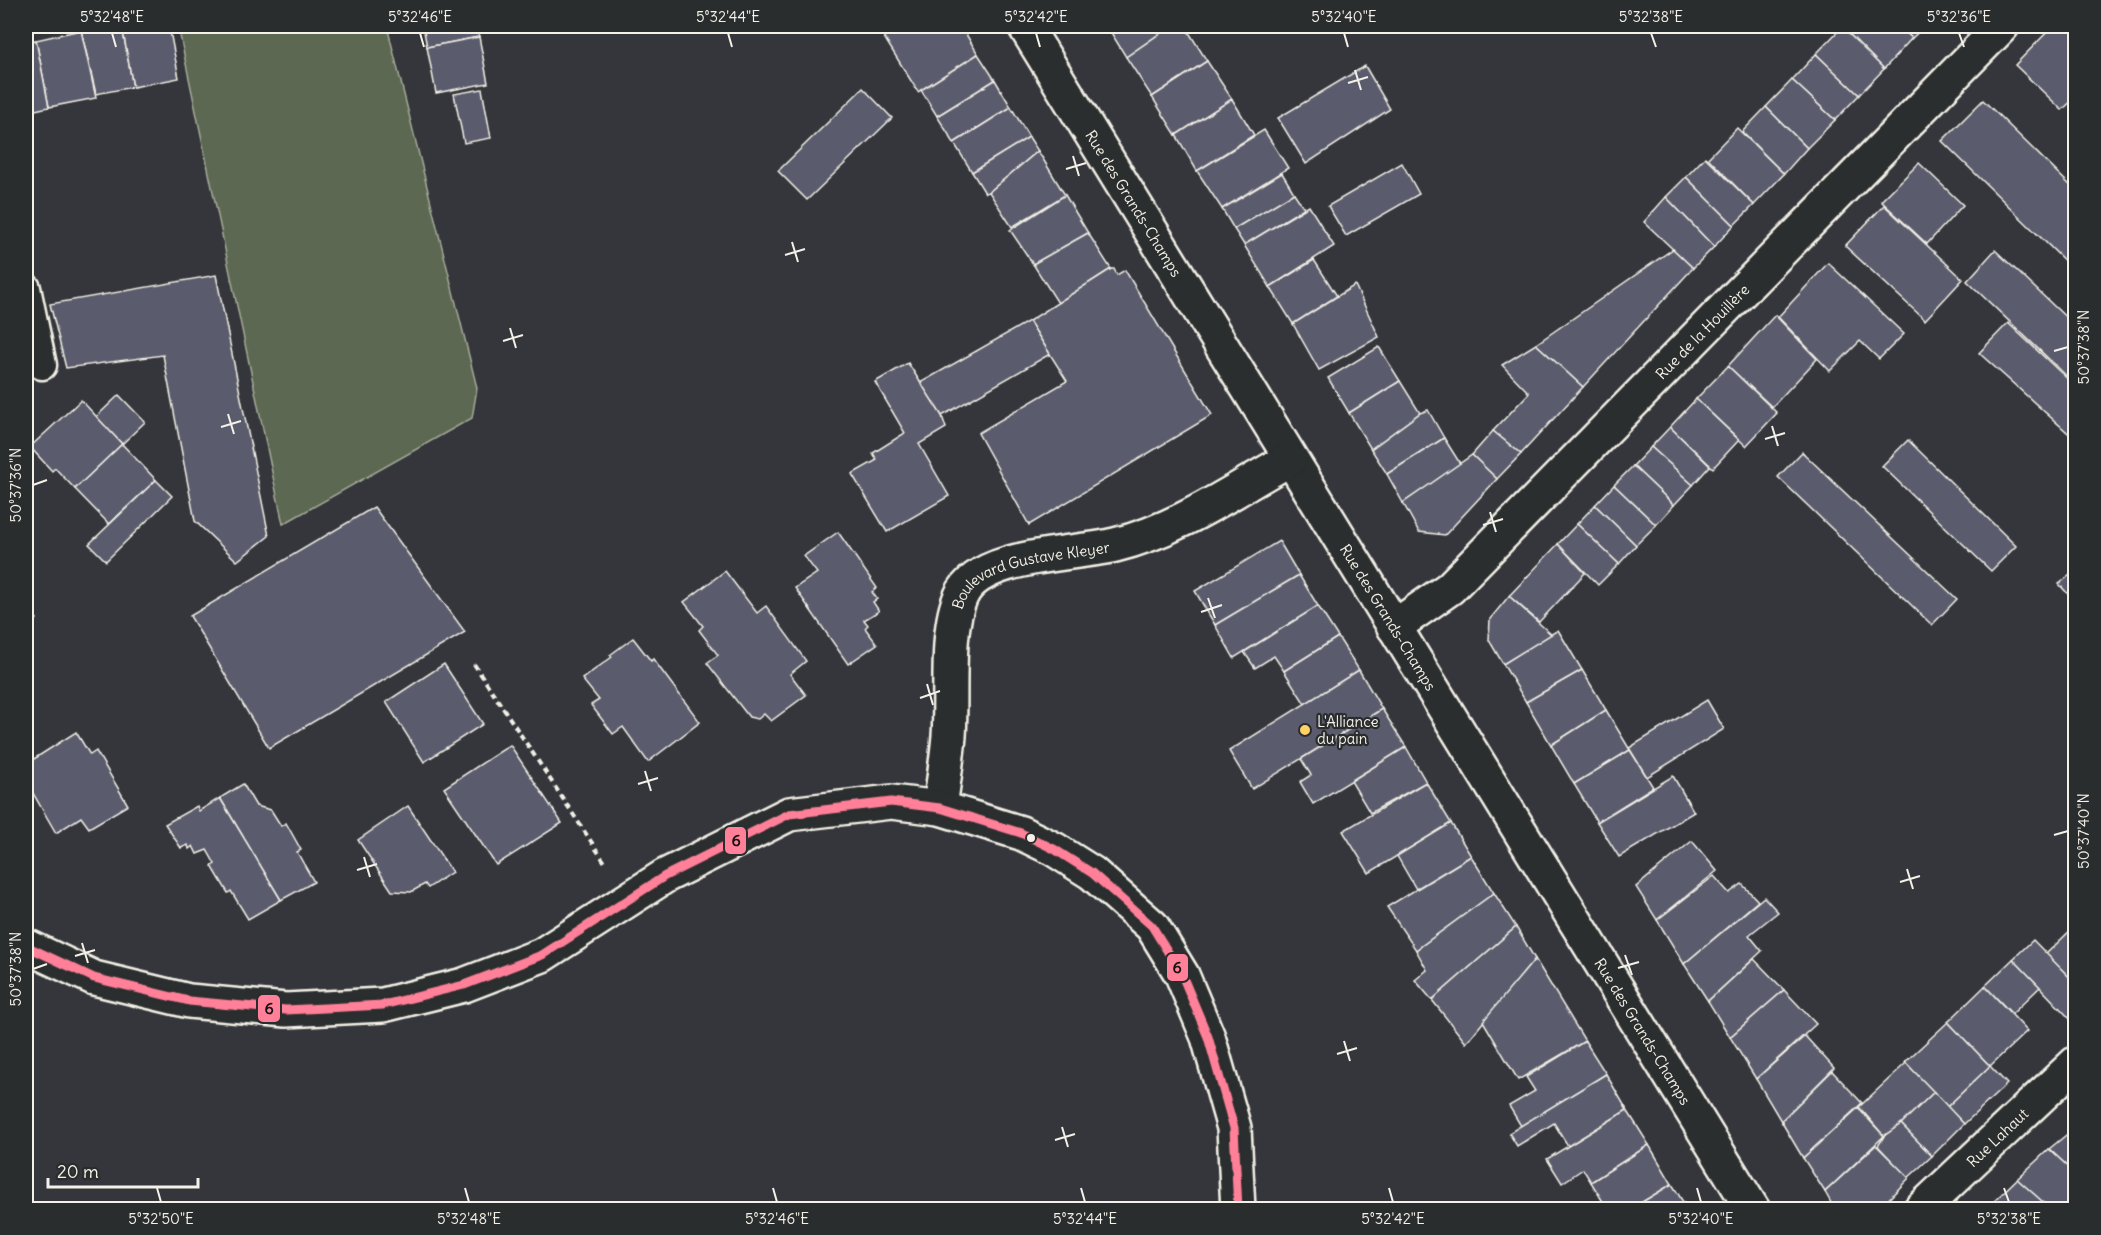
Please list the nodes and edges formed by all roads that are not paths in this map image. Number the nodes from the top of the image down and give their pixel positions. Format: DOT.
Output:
graph roads {
  1 [pos="1025,26"];
  2 [pos="2002,26"];
  3 [pos="26,288"];
  4 [pos="42,365"];
  5 [pos="1290,459"];
  6 [pos="1394,627"];
  7 [pos="940,808"];
  8 [pos="26,946"];
  9 [pos="2076,1063"];
  10 [pos="1238,1209"];
  11 [pos="1753,1209"];
  12 [pos="1920,1209"];
  1 -- 5 [label="street, Rue des Grands-Champs"];
  2 -- 6 [label="street, Rue de la Houillère"];
  3 -- 4 [label="lane"];
  5 -- 6 [label="street, Rue des Grands-Champs"];
  5 -- 7 [label="street, Boulevard Gustave Kleyer"];
  6 -- 11 [label="street, Rue des Grands-Champs"];
  7 -- 8 [label="street"];
  7 -- 10 [label="street"];
  9 -- 12 [label="street, Rue Lahaut"];
}
